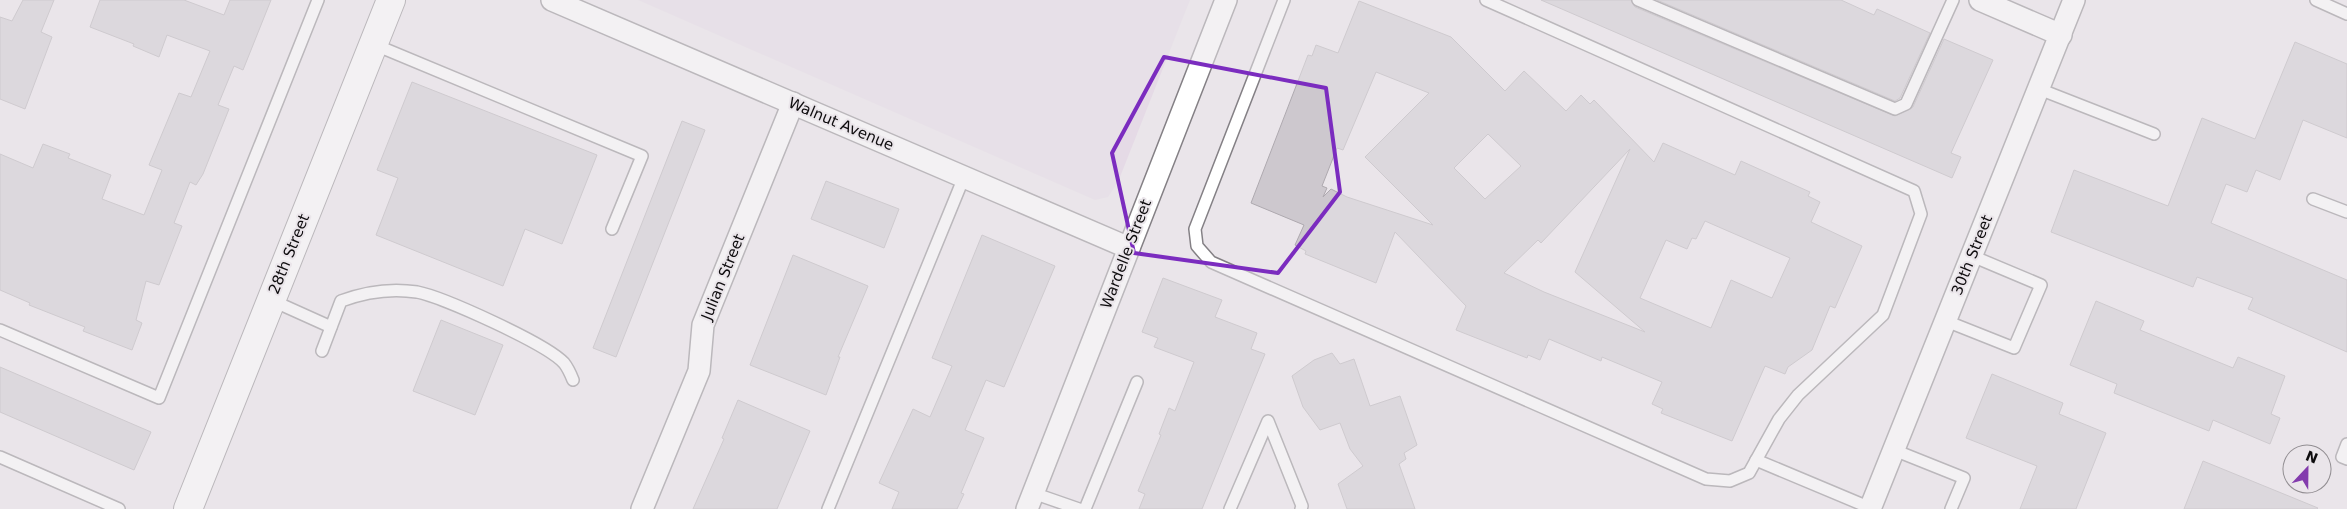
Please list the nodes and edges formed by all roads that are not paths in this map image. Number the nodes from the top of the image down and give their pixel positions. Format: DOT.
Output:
graph roads {
  1 [pos="318,0"];
  2 [pos="390,0"];
  3 [pos="552,0"];
  4 [pos="1226,0"];
  5 [pos="1284,0"];
  6 [pos="1486,0"];
  7 [pos="1953,0"];
  8 [pos="1980,0"];
  9 [pos="2074,0"];
  10 [pos="2316,0"];
  11 [pos="1643,1"];
  12 [pos="2347,14"];
  13 [pos="2061,35"];
  14 [pos="373,44"];
  15 [pos="2039,89"];
  16 [pos="793,103"];
  17 [pos="2154,134"];
  18 [pos="964,177"];
  19 [pos="2313,199"];
  20 [pos="2347,212"];
  21 [pos="612,230"];
  22 [pos="1129,248"];
  23 [pos="1972,256"];
  24 [pos="271,300"];
  25 [pos="1946,321"];
  26 [pos="332,326"];
  27 [pos="0,330"];
  28 [pos="322,351"];
  29 [pos="574,380"];
  30 [pos="1137,382"];
  31 [pos="2347,444"];
  32 [pos="1894,450"];
  33 [pos="0,457"];
  34 [pos="2347,459"];
  35 [pos="1756,460"];
  36 [pos="1030,501"];
  37 [pos="120,509"];
  38 [pos="188,509"];
  39 [pos="642,509"];
  40 [pos="828,509"];
  41 [pos="1079,509"];
  42 [pos="1085,509"];
  43 [pos="1230,509"];
  44 [pos="1301,509"];
  45 [pos="1871,509"];
  46 [pos="1951,509"];
  1 -- 27 [label="lane"];
  2 -- 14 [label="street, 28th Street"];
  3 -- 16 [label="street, Walnut Avenue"];
  4 -- 22 [label="street, Wardelle Street"];
  5 -- 35 [label="lane"];
  6 -- 35 [label="lane"];
  7 -- 11 [label="lane"];
  8 -- 13 [label="street"];
  9 -- 13 [label="street, 30th Street"];
  10 -- 12 [label="lane"];
  13 -- 15 [label="street, 30th Street"];
  14 -- 21 [label="lane"];
  14 -- 24 [label="street, 28th Street"];
  15 -- 17 [label="lane"];
  15 -- 23 [label="street, 30th Street"];
  16 -- 18 [label="street, Walnut Avenue"];
  16 -- 39 [label="street, Julian Street"];
  18 -- 22 [label="street, Walnut Avenue"];
  18 -- 40 [label="lane"];
  19 -- 20 [label="lane"];
  22 -- 36 [label="street, Wardelle Street"];
  23 -- 25 [label="street, 30th Street"];
  23 -- 25 [label="lane"];
  24 -- 26 [label="lane"];
  24 -- 38 [label="street, 28th Street"];
  25 -- 32 [label="street, 30th Street"];
  26 -- 28 [label="lane"];
  26 -- 29 [label="lane"];
  30 -- 42 [label="lane"];
  31 -- 34 [label="lane"];
  32 -- 45 [label="street, 30th Street"];
  32 -- 46 [label="lane"];
  33 -- 37 [label="lane"];
  35 -- 45 [label="lane"];
  36 -- 41 [label="lane"];
  43 -- 44 [label="lane"];
}
